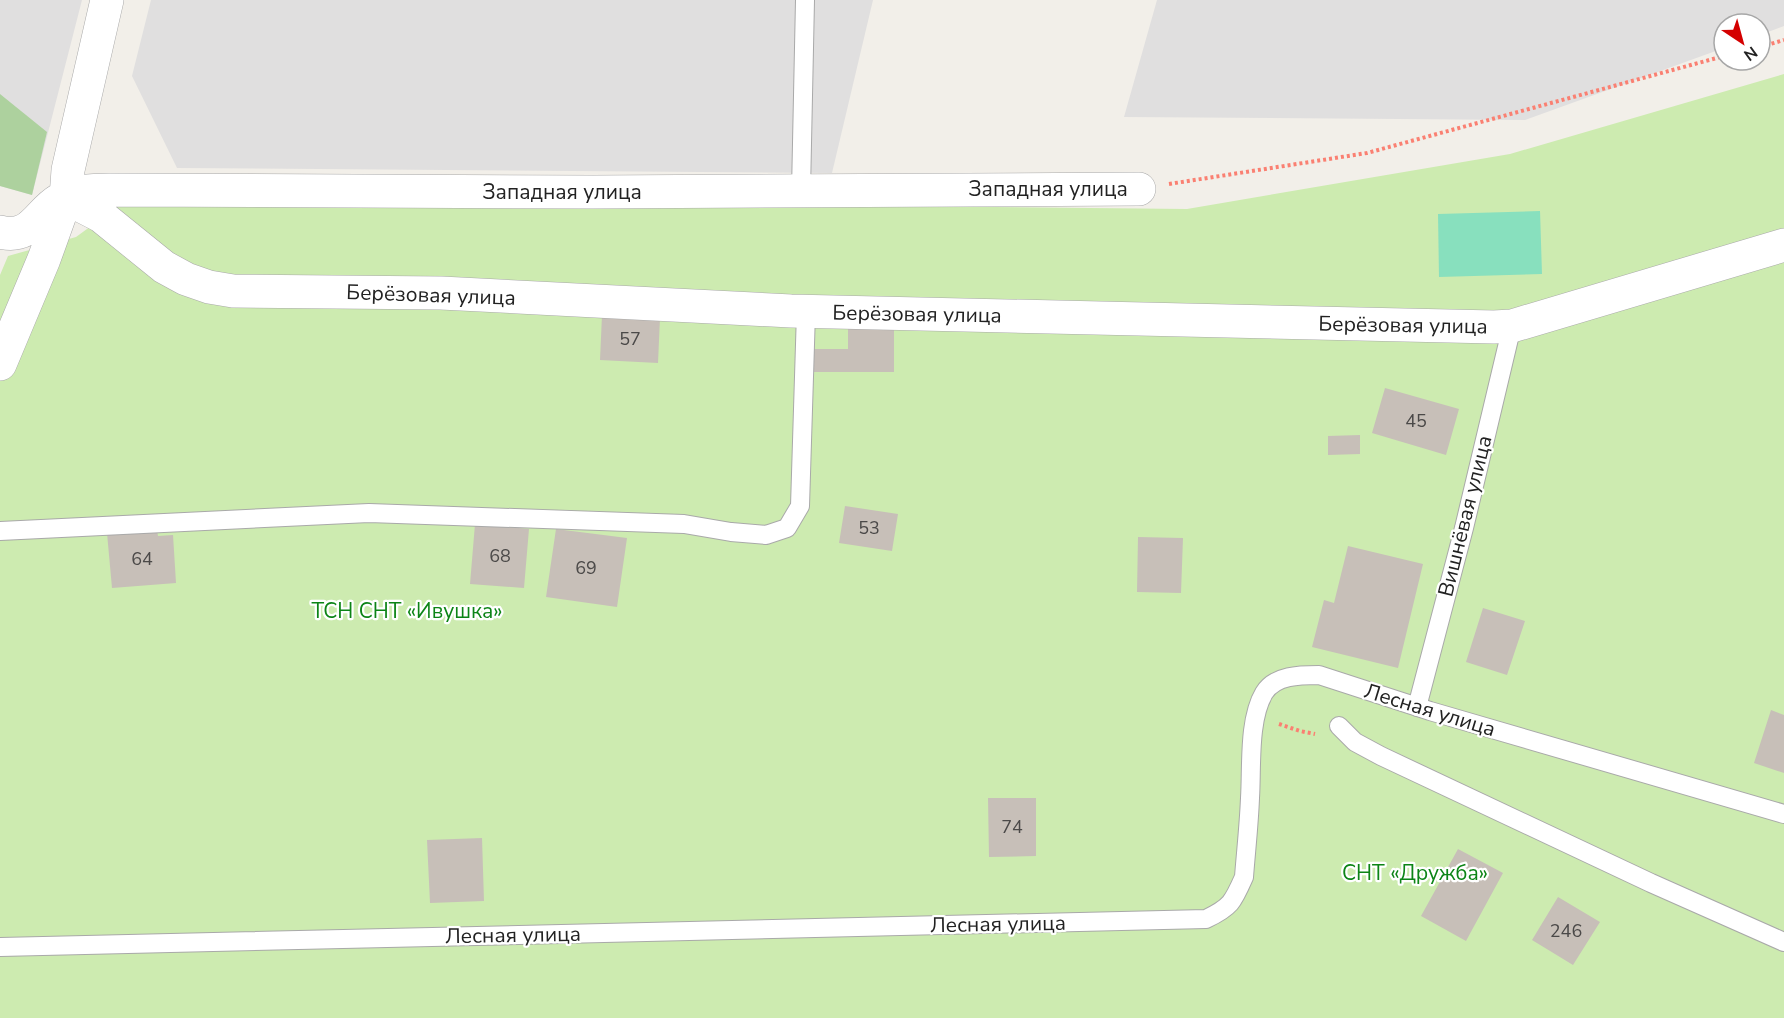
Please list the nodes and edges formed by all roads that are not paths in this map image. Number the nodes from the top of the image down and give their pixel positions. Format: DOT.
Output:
graph roads {
  1 [pos="106,0"];
  2 [pos="805,0"];
  3 [pos="1139,189"];
  4 [pos="801,191"];
  5 [pos="66,198"];
  6 [pos="0,232"];
  7 [pos="1784,245"];
  8 [pos="806,312"];
  9 [pos="1512,326"];
  10 [pos="0,364"];
  11 [pos="0,531"];
  12 [pos="1417,707"];
  13 [pos="1344,731"];
  14 [pos="1784,814"];
  15 [pos="1784,942"];
  16 [pos="0,946"];
  1 -- 5 [label="street"];
  2 -- 4 [label="lane"];
  3 -- 4 [label="street, Западная улица"];
  4 -- 5 [label="street, Западная улица"];
  5 -- 6 [label="street, Западная улица"];
  5 -- 8 [label="street, Берёзовая улица"];
  5 -- 10 [label="street"];
  7 -- 9 [label="street, Берёзовая улица"];
  8 -- 9 [label="street, Берёзовая улица"];
  8 -- 11 [label="lane"];
  9 -- 12 [label="lane, Вишнёвая улица"];
  12 -- 14 [label="lane, Лесная улица"];
  12 -- 16 [label="lane, Лесная улица"];
  13 -- 15 [label="lane"];
}
